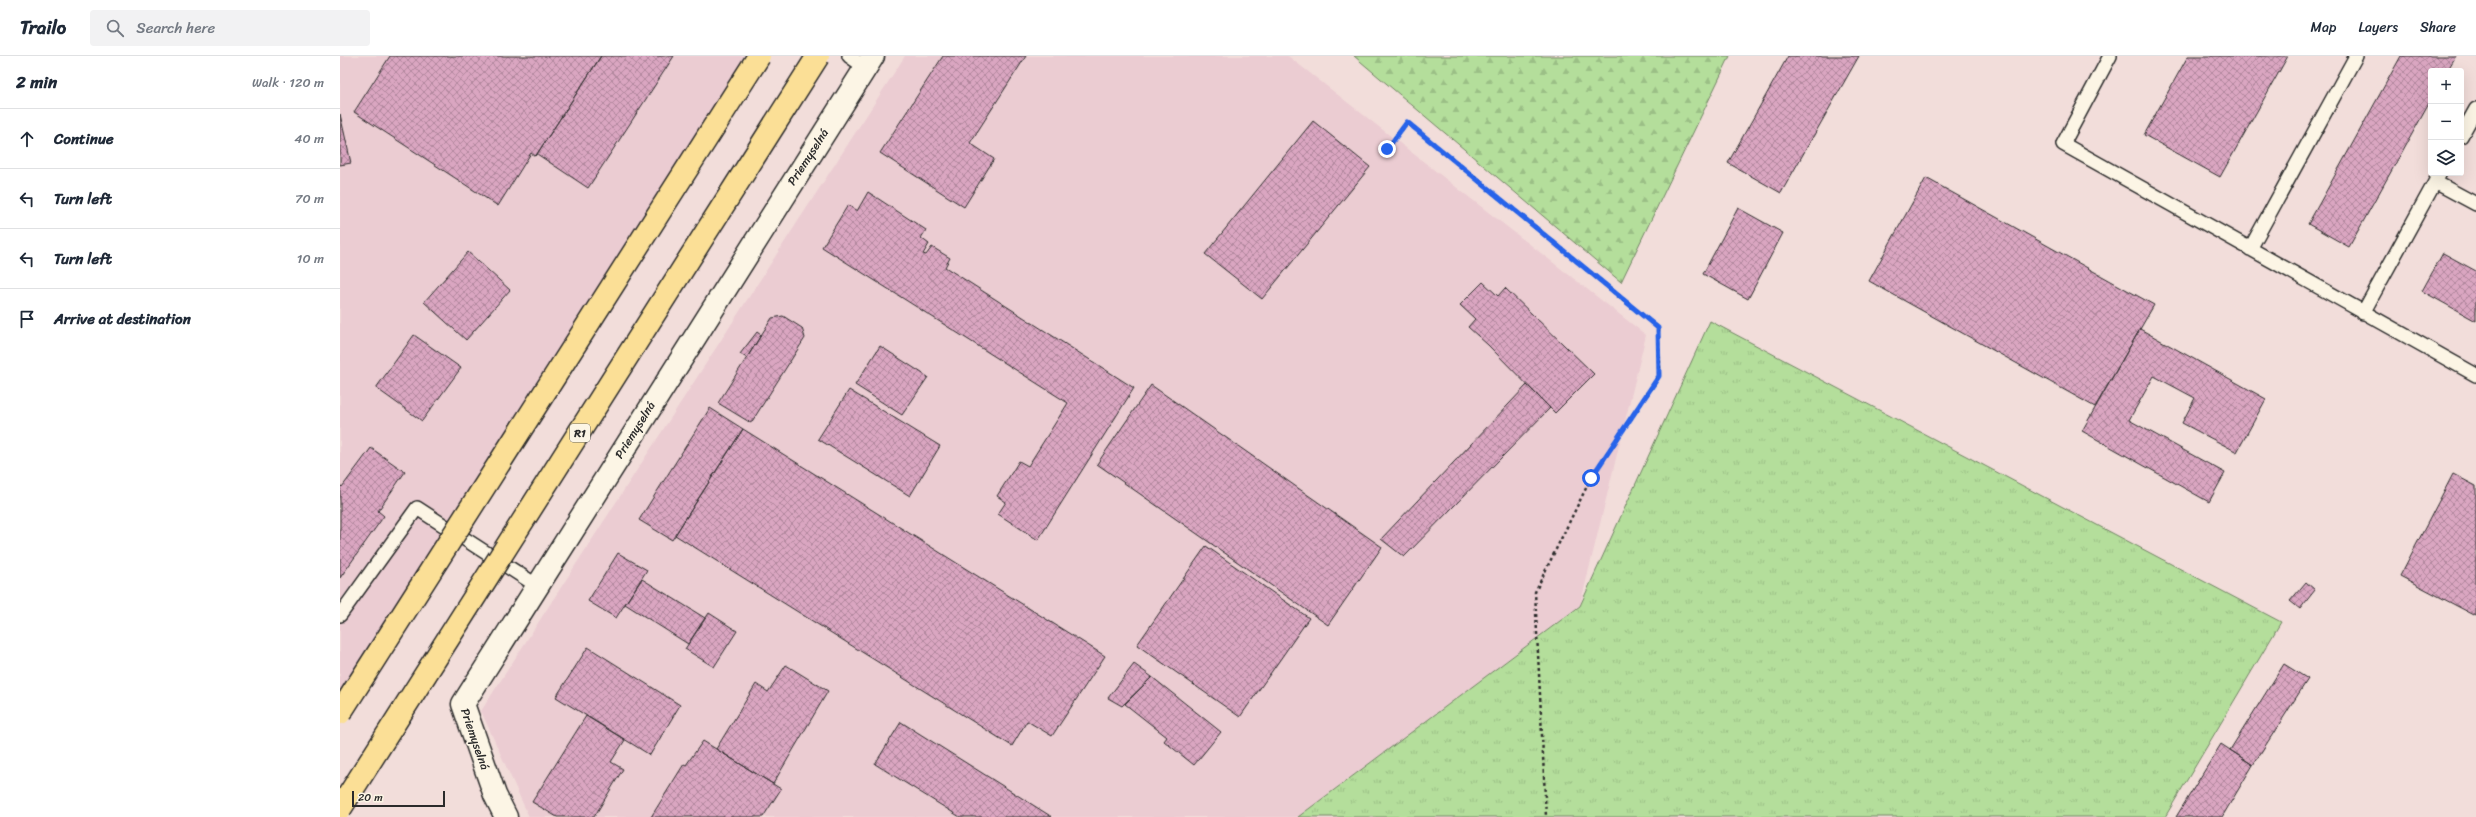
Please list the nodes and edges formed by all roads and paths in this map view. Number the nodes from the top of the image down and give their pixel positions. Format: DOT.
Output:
graph roads {
  1 [pos="759,56"];
  2 [pos="818,56"];
  3 [pos="2110,56"];
  4 [pos="2356,56"];
  5 [pos="863,60"];
  6 [pos="2476,109"];
  7 [pos="2464,131"];
  8 [pos="1387,149"];
  9 [pos="2438,177"];
  10 [pos="2476,204"];
  11 [pos="2250,249"];
  12 [pos="2363,313"];
  13 [pos="2476,375"];
  14 [pos="536,585"];
  15 [pos="340,615"];
  16 [pos="340,713"];
  17 [pos="340,809"];
  18 [pos="506,817"];
  19 [pos="1546,817"];
  1 -- 16 [label="highway, bridge"];
  2 -- 17 [label="highway, R1, bridge"];
  3 -- 11 [label="lane"];
  4 -- 11 [label="lane"];
  5 -- 14 [label="street, Priemyselná"];
  6 -- 7 [label="lane"];
  8 -- 19 [label="path"];
  9 -- 10 [label="lane"];
  9 -- 12 [label="lane"];
  11 -- 12 [label="lane"];
  12 -- 13 [label="lane"];
  14 -- 15 [label="lane"];
  14 -- 18 [label="street, Priemyselná"];
}
